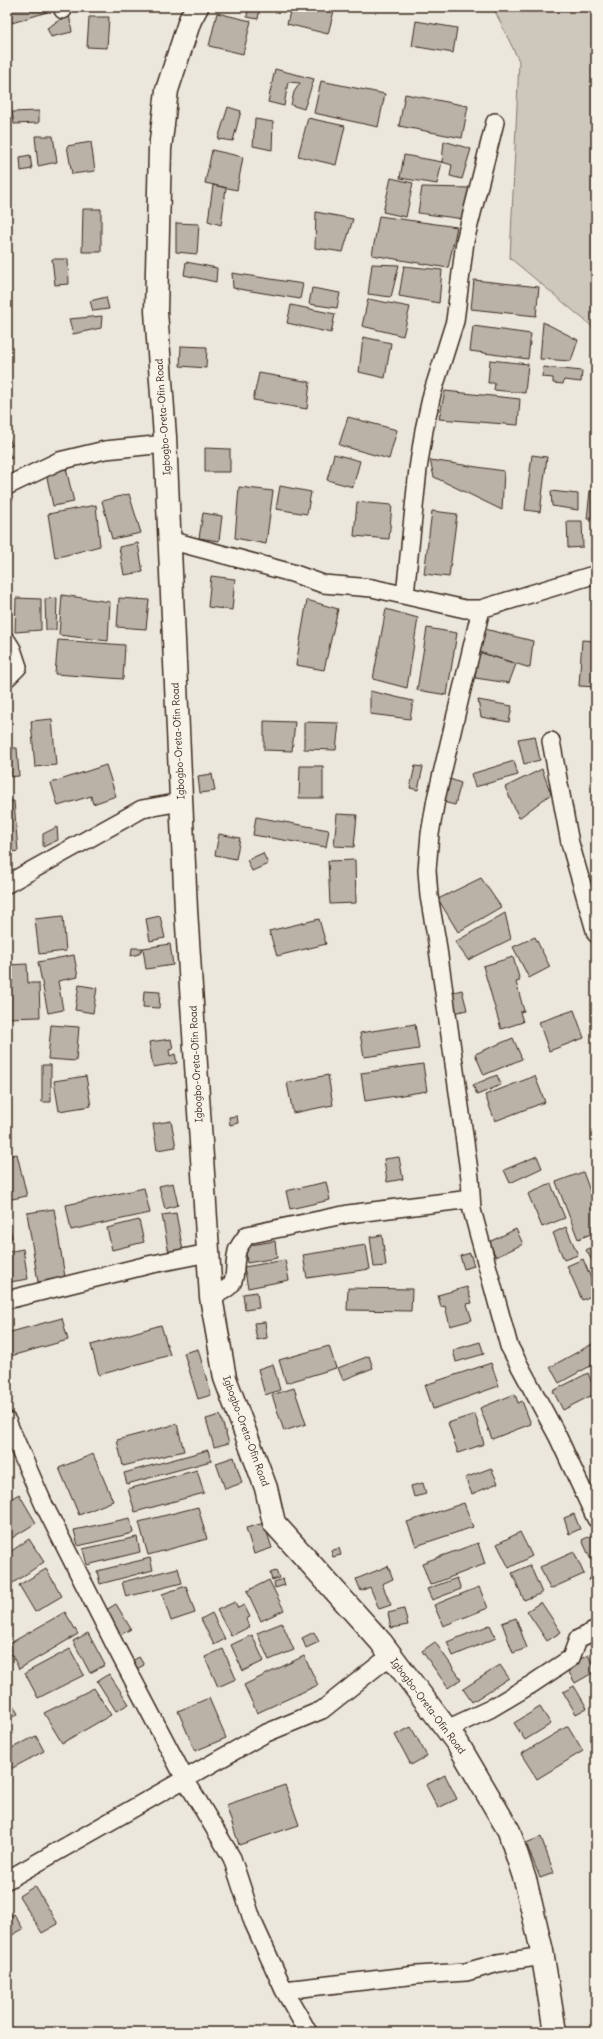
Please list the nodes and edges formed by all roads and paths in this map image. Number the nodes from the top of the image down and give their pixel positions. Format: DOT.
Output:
graph roads {
  1 [pos="197,7"];
  2 [pos="495,122"];
  3 [pos="165,444"];
  4 [pos="7,486"];
  5 [pos="169,540"];
  6 [pos="590,576"];
  7 [pos="405,595"];
  8 [pos="481,609"];
  9 [pos="7,641"];
  10 [pos="7,678"];
  11 [pos="551,741"];
  12 [pos="181,802"];
  13 [pos="7,884"];
  14 [pos="596,934"];
  15 [pos="471,1199"];
  16 [pos="208,1253"];
  17 [pos="211,1297"];
  18 [pos="7,1300"];
  19 [pos="7,1421"];
  20 [pos="13,1447"];
  21 [pos="596,1519"];
  22 [pos="596,1630"];
  23 [pos="393,1658"];
  24 [pos="447,1730"];
  25 [pos="185,1779"];
  26 [pos="7,1880"];
  27 [pos="543,1956"];
  28 [pos="284,1990"];
  29 [pos="308,2032"];
  30 [pos="555,2032"];
  1 -- 3 [label="street, Igbogbo-Oreta-Ofin Road"];
  2 -- 7 [label="street"];
  3 -- 4 [label="street"];
  3 -- 5 [label="street, Igbogbo-Oreta-Ofin Road"];
  5 -- 7 [label="street"];
  5 -- 12 [label="street, Igbogbo-Oreta-Ofin Road"];
  6 -- 8 [label="street"];
  7 -- 8 [label="street"];
  8 -- 15 [label="street"];
  9 -- 10 [label="street"];
  11 -- 14 [label="street"];
  12 -- 13 [label="street"];
  12 -- 16 [label="street, Igbogbo-Oreta-Ofin Road"];
  15 -- 17 [label="street"];
  15 -- 21 [label="street"];
  16 -- 17 [label="street, Igbogbo-Oreta-Ofin Road"];
  16 -- 18 [label="street"];
  17 -- 23 [label="street, Igbogbo-Oreta-Ofin Road"];
  19 -- 20 [label="street"];
  20 -- 25 [label="street"];
  22 -- 24 [label="street"];
  23 -- 24 [label="street, Igbogbo-Oreta-Ofin Road"];
  23 -- 25 [label="street"];
  24 -- 27 [label="street, Igbogbo-Oreta-Ofin Road"];
  25 -- 26 [label="street"];
  25 -- 28 [label="street"];
  27 -- 28 [label="street"];
  27 -- 30 [label="street, Igbogbo-Oreta-Ofin Road"];
  28 -- 29 [label="street"];
}
